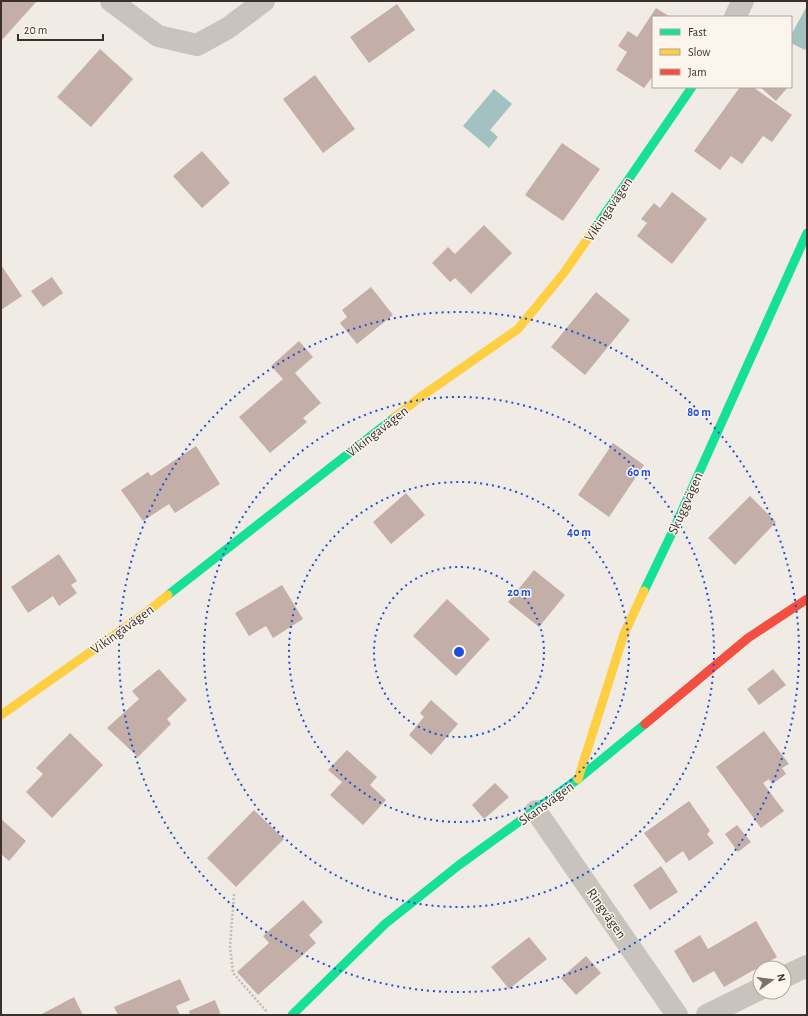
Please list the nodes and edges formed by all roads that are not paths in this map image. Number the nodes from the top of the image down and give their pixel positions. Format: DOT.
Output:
graph roads {
  1 [pos="111,1"];
  2 [pos="264,1"];
  3 [pos="743,1"];
  4 [pos="736,16"];
  5 [pos="691,88"];
  6 [pos="807,233"];
  7 [pos="807,599"];
  8 [pos="1,715"];
  9 [pos="578,779"];
  10 [pos="536,810"];
  11 [pos="807,966"];
  12 [pos="792,974"];
  13 [pos="752,993"];
  14 [pos="292,1015"];
  15 [pos="677,1015"];
  16 [pos="707,1015"];
  1 -- 2 [label="street"];
  3 -- 4 [label="street"];
  5 -- 8 [label="street, Vikingavägen"];
  6 -- 9 [label="street, Skuggvägen"];
  7 -- 9 [label="street, Skansvägen"];
  9 -- 10 [label="street, Skansvägen"];
  10 -- 14 [label="street, Skansvägen"];
  10 -- 15 [label="street, Ringvägen"];
  11 -- 12 [label="street"];
  13 -- 16 [label="street"];
}
